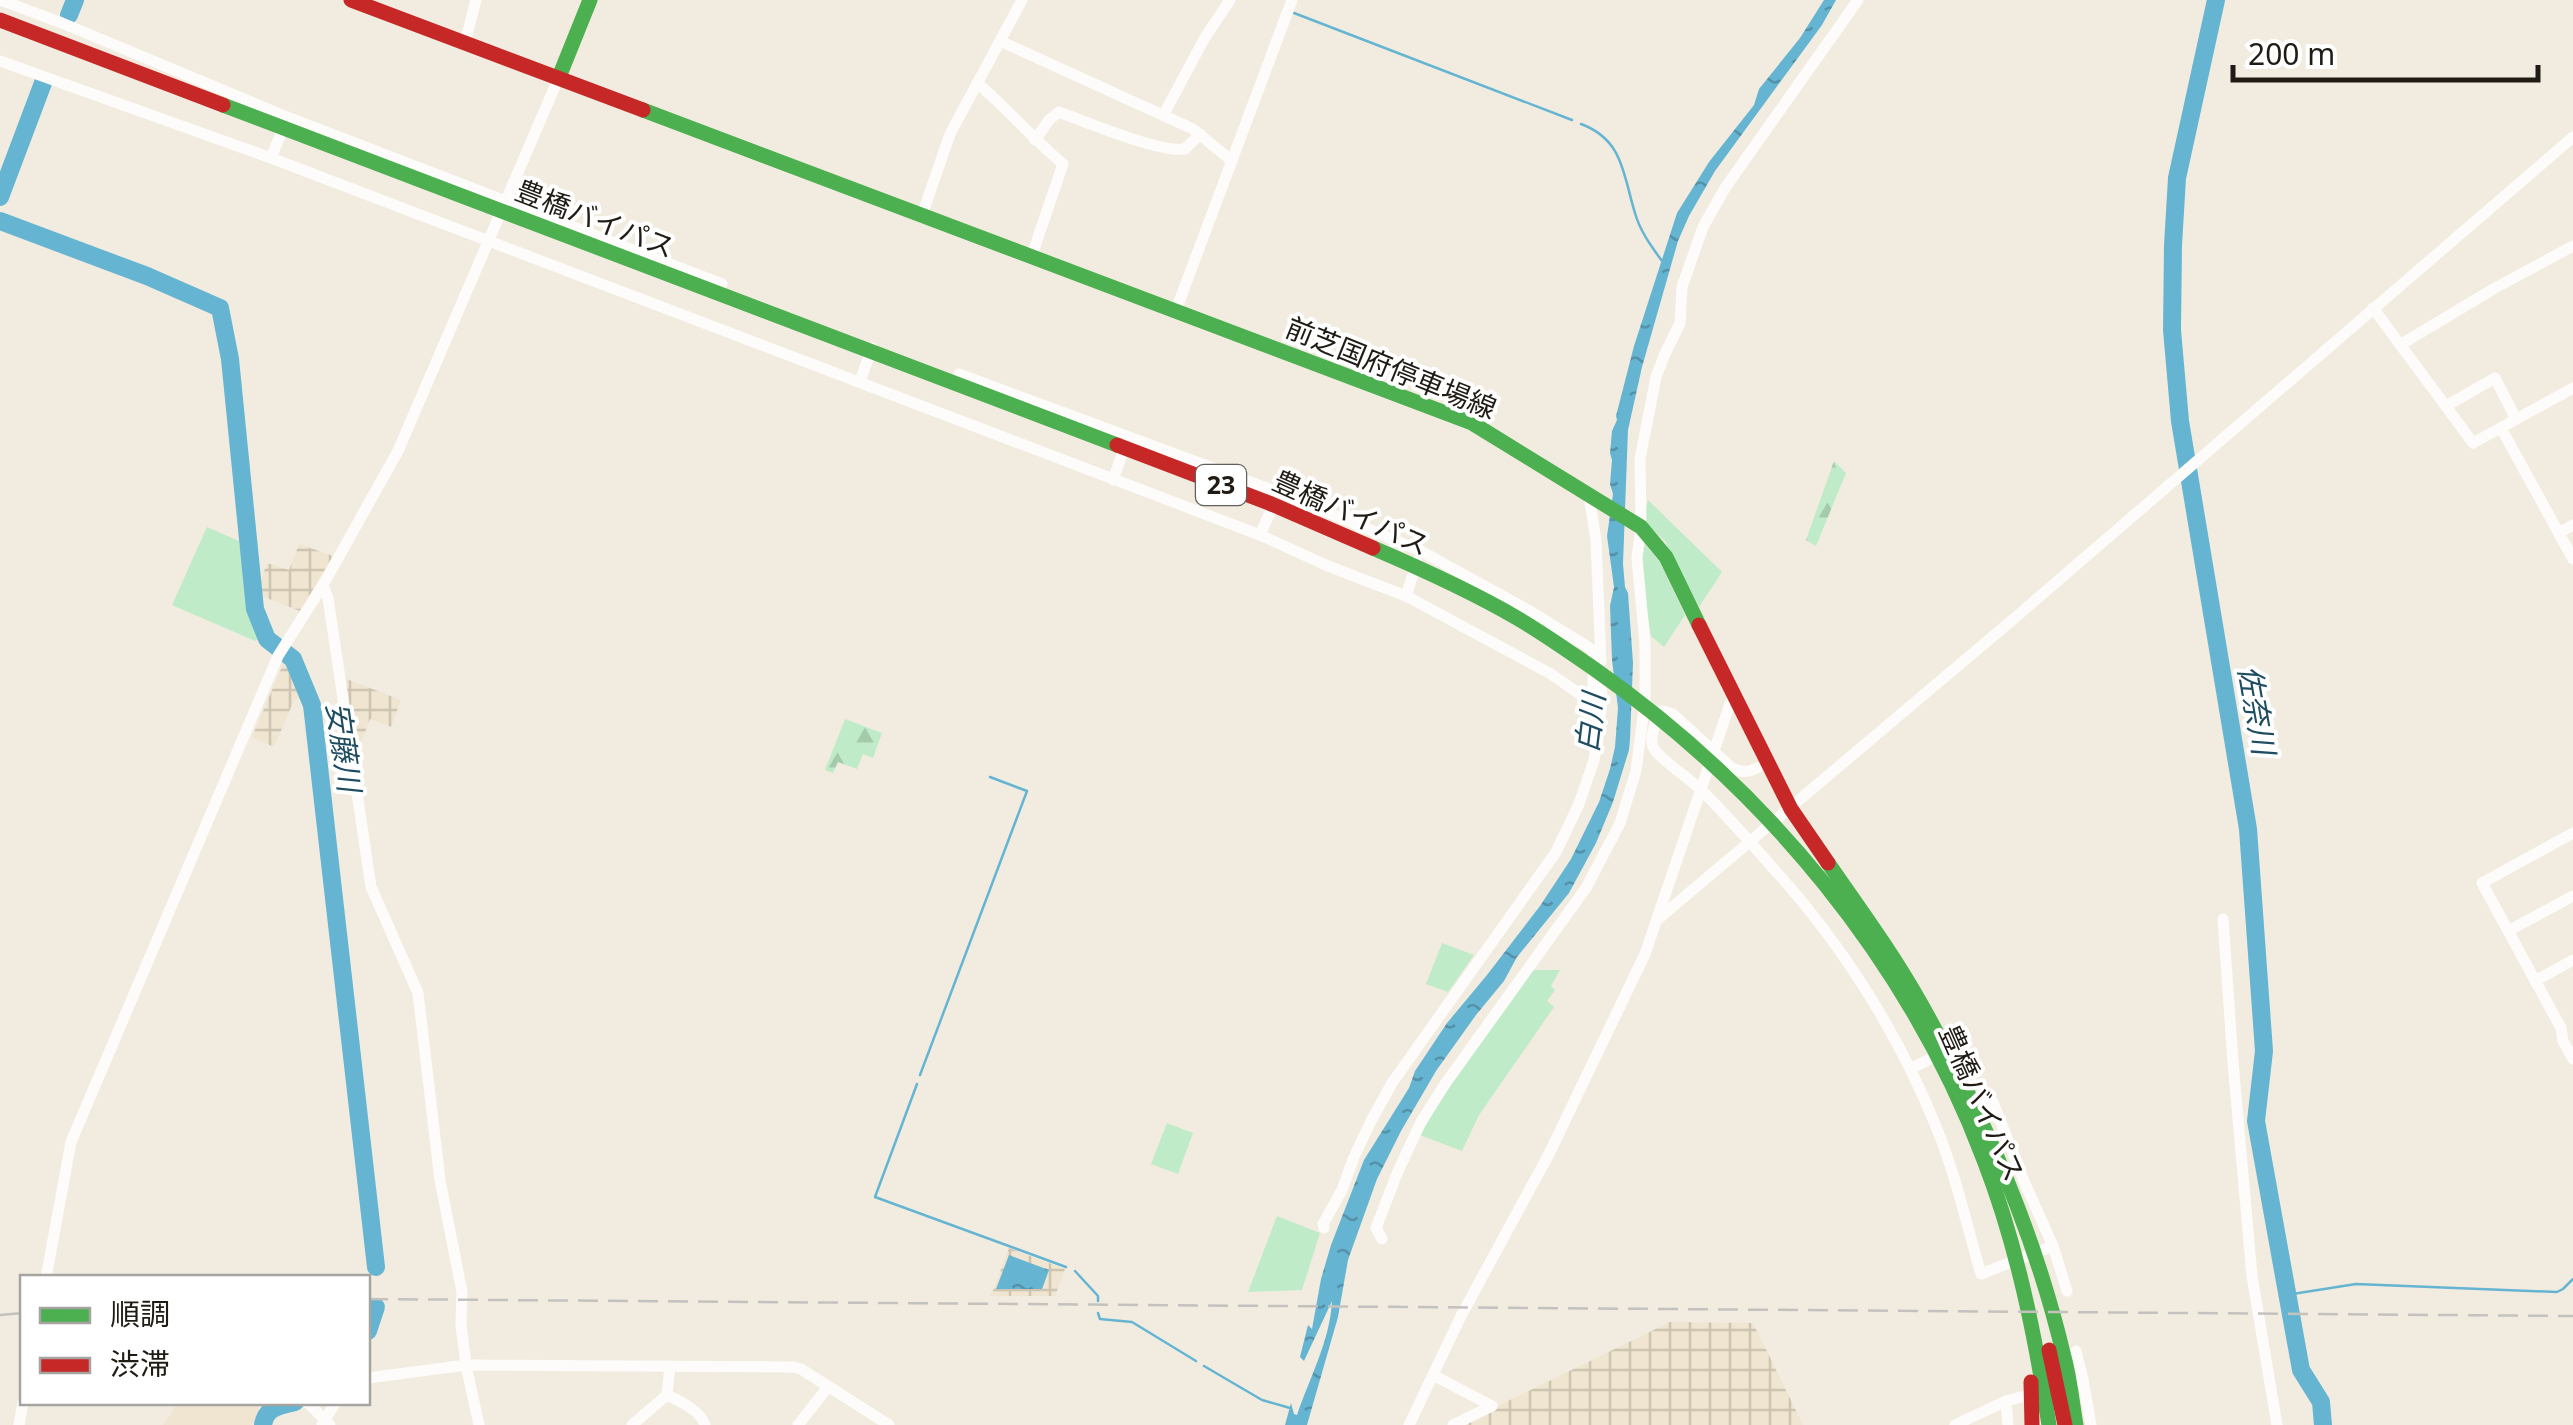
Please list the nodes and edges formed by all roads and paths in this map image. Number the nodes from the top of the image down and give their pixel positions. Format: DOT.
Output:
graph roads {
  1 [pos="0,0"];
  2 [pos="351,0"];
  3 [pos="476,0"];
  4 [pos="590,0"];
  5 [pos="1022,0"];
  6 [pos="1230,0"];
  7 [pos="1292,0"];
  8 [pos="1858,0"];
  9 [pos="0,16"];
  10 [pos="0,32"];
  11 [pos="34,38"];
  12 [pos="1000,41"];
  13 [pos="465,42"];
  14 [pos="0,61"];
  15 [pos="560,77"];
  16 [pos="977,82"];
  17 [pos="1164,114"];
  18 [pos="287,117"];
  19 [pos="1200,134"];
  20 [pos="2573,137"];
  21 [pos="1035,140"];
  22 [pos="271,158"];
  23 [pos="1232,161"];
  24 [pos="506,200"];
  25 [pos="922,215"];
  26 [pos="489,240"];
  27 [pos="2573,246"];
  28 [pos="1032,255"];
  29 [pos="2372,308"];
  30 [pos="1176,310"];
  31 [pos="874,343"];
  32 [pos="2400,345"];
  33 [pos="860,382"];
  34 [pos="2573,388"];
  35 [pos="2446,406"];
  36 [pos="2516,419"];
  37 [pos="2500,428"];
  38 [pos="1128,437"];
  39 [pos="1113,480"];
  40 [pos="1278,492"];
  41 [pos="1592,498"];
  42 [pos="2573,525"];
  43 [pos="1639,526"];
  44 [pos="2559,533"];
  45 [pos="1260,535"];
  46 [pos="1421,551"];
  47 [pos="2573,559"];
  48 [pos="323,585"];
  49 [pos="1406,596"];
  50 [pos="1566,632"];
  51 [pos="1551,674"];
  52 [pos="1733,695"];
  53 [pos="1714,750"];
  54 [pos="1766,763"];
  55 [pos="1700,789"];
  56 [pos="1791,808"];
  57 [pos="2573,833"];
  58 [pos="1750,842"];
  59 [pos="2573,896"];
  60 [pos="2224,919"];
  61 [pos="1657,920"];
  62 [pos="2508,931"];
  63 [pos="2573,960"];
  64 [pos="2536,980"];
  65 [pos="2567,1024"];
  66 [pos="1946,1052"];
  67 [pos="2573,1059"];
  68 [pos="1910,1069"];
  69 [pos="1972,1100"];
  70 [pos="1324,1228"];
  71 [pos="1382,1239"];
  72 [pos="2053,1246"];
  73 [pos="47,1275"];
  74 [pos="2067,1290"];
  75 [pos="2076,1351"];
  76 [pos="466,1364"];
  77 [pos="670,1366"];
  78 [pos="1433,1375"];
  79 [pos="370,1378"];
  80 [pos="2083,1380"];
  81 [pos="828,1387"];
  82 [pos="667,1396"];
  83 [pos="2006,1401"];
  84 [pos="2051,1405"];
  85 [pos="479,1425"];
  86 [pos="632,1425"];
  87 [pos="705,1425"];
  88 [pos="798,1425"];
  89 [pos="889,1425"];
  90 [pos="1410,1425"];
  91 [pos="1453,1425"];
  92 [pos="1955,1425"];
  93 [pos="2008,1425"];
  94 [pos="2032,1425"];
  95 [pos="2046,1425"];
  96 [pos="2064,1425"];
  97 [pos="2076,1425"];
  98 [pos="2091,1425"];
  99 [pos="2278,1425"];
  1 -- 18 [label="street"];
  2 -- 13 [label="main road, 前芝国府停車場線"];
  3 -- 13 [label="street"];
  4 -- 15 [label="main road"];
  5 -- 12 [label="street"];
  6 -- 17 [label="street"];
  7 -- 23 [label="street"];
  8 -- 43 [label="street"];
  9 -- 11 [label="main road, 豊橋バイパス / 23"];
  10 -- 11 [label="main road, 豊橋バイパス / 23"];
  11 -- 84 [label="main road, 豊橋バイパス / 23"];
  11 -- 84 [label="main road, 豊橋バイパス / 23"];
  12 -- 16 [label="street"];
  12 -- 17 [label="street"];
  13 -- 15 [label="main road, 前芝国府停車場線"];
  14 -- 22 [label="street"];
  15 -- 24 [label="street"];
  15 -- 25 [label="main road, 前芝国府停車場線"];
  16 -- 21 [label="street"];
  16 -- 25 [label="street"];
  17 -- 19 [label="street"];
  18 -- 22 [label="street"];
  18 -- 24 [label="street"];
  19 -- 21 [label="street"];
  19 -- 23 [label="street"];
  20 -- 29 [label="street"];
  21 -- 28 [label="street"];
  22 -- 26 [label="street"];
  23 -- 30 [label="street"];
  24 -- 26 [label="street"];
  24 -- 31 [label="street"];
  25 -- 28 [label="main road, 前芝国府停車場線"];
  26 -- 33 [label="street"];
  26 -- 48 [label="street"];
  27 -- 32 [label="street"];
  28 -- 30 [label="main road, 前芝国府停車場線"];
  29 -- 32 [label="street"];
  29 -- 56 [label="street"];
  30 -- 41 [label="main road, 前芝国府停車場線"];
  31 -- 33 [label="street"];
  31 -- 38 [label="street"];
  32 -- 35 [label="street"];
  33 -- 39 [label="street"];
  34 -- 36 [label="street"];
  35 -- 36 [label="street"];
  35 -- 37 [label="street"];
  36 -- 37 [label="street"];
  37 -- 44 [label="street"];
  38 -- 39 [label="street"];
  38 -- 40 [label="street"];
  39 -- 45 [label="street"];
  40 -- 45 [label="street"];
  40 -- 46 [label="street"];
  41 -- 43 [label="main road, 前芝国府停車場線"];
  41 -- 70 [label="street"];
  42 -- 44 [label="street"];
  43 -- 52 [label="main road, 前芝国府停車場線"];
  43 -- 71 [label="street"];
  44 -- 47 [label="street"];
  45 -- 49 [label="street"];
  46 -- 49 [label="street"];
  46 -- 50 [label="street"];
  48 -- 73 [label="street"];
  48 -- 76 [label="street"];
  49 -- 51 [label="street"];
  50 -- 51 [label="street"];
  50 -- 51 [label="street"];
  52 -- 53 [label="street"];
  52 -- 54 [label="main road, 前芝国府停車場線"];
  53 -- 54 [label="street"];
  53 -- 55 [label="street"];
  53 -- 55 [label="street"];
  54 -- 56 [label="main road, 前芝国府停車場線"];
  55 -- 58 [label="street"];
  55 -- 61 [label="street"];
  56 -- 58 [label="street"];
  56 -- 66 [label="main road, 前芝国府停車場線"];
  57 -- 62 [label="street"];
  58 -- 61 [label="street"];
  58 -- 68 [label="street"];
  59 -- 62 [label="street"];
  60 -- 99 [label="street"];
  61 -- 78 [label="street"];
  62 -- 64 [label="street"];
  63 -- 64 [label="street"];
  64 -- 65 [label="street"];
  65 -- 67 [label="street"];
  66 -- 68 [label="street"];
  66 -- 69 [label="main road, 前芝国府停車場線"];
  68 -- 72 [label="street"];
  69 -- 72 [label="street"];
  69 -- 84 [label="main road, 前芝国府停車場線"];
  72 -- 74 [label="street"];
  75 -- 80 [label="street"];
  76 -- 77 [label="street"];
  76 -- 79 [label="street"];
  76 -- 85 [label="street"];
  77 -- 81 [label="street"];
  77 -- 82 [label="street"];
  78 -- 90 [label="street"];
  78 -- 91 [label="street"];
  80 -- 83 [label="street"];
  80 -- 98 [label="street"];
  81 -- 88 [label="street"];
  81 -- 89 [label="street"];
  82 -- 86 [label="street"];
  82 -- 87 [label="street"];
  83 -- 92 [label="street"];
  83 -- 93 [label="street"];
  84 -- 94 [label="main road"];
  84 -- 95 [label="main road, 豊橋バイパス / 23"];
  84 -- 96 [label="main road"];
  84 -- 97 [label="main road, 前芝国府停車場線"];
}
